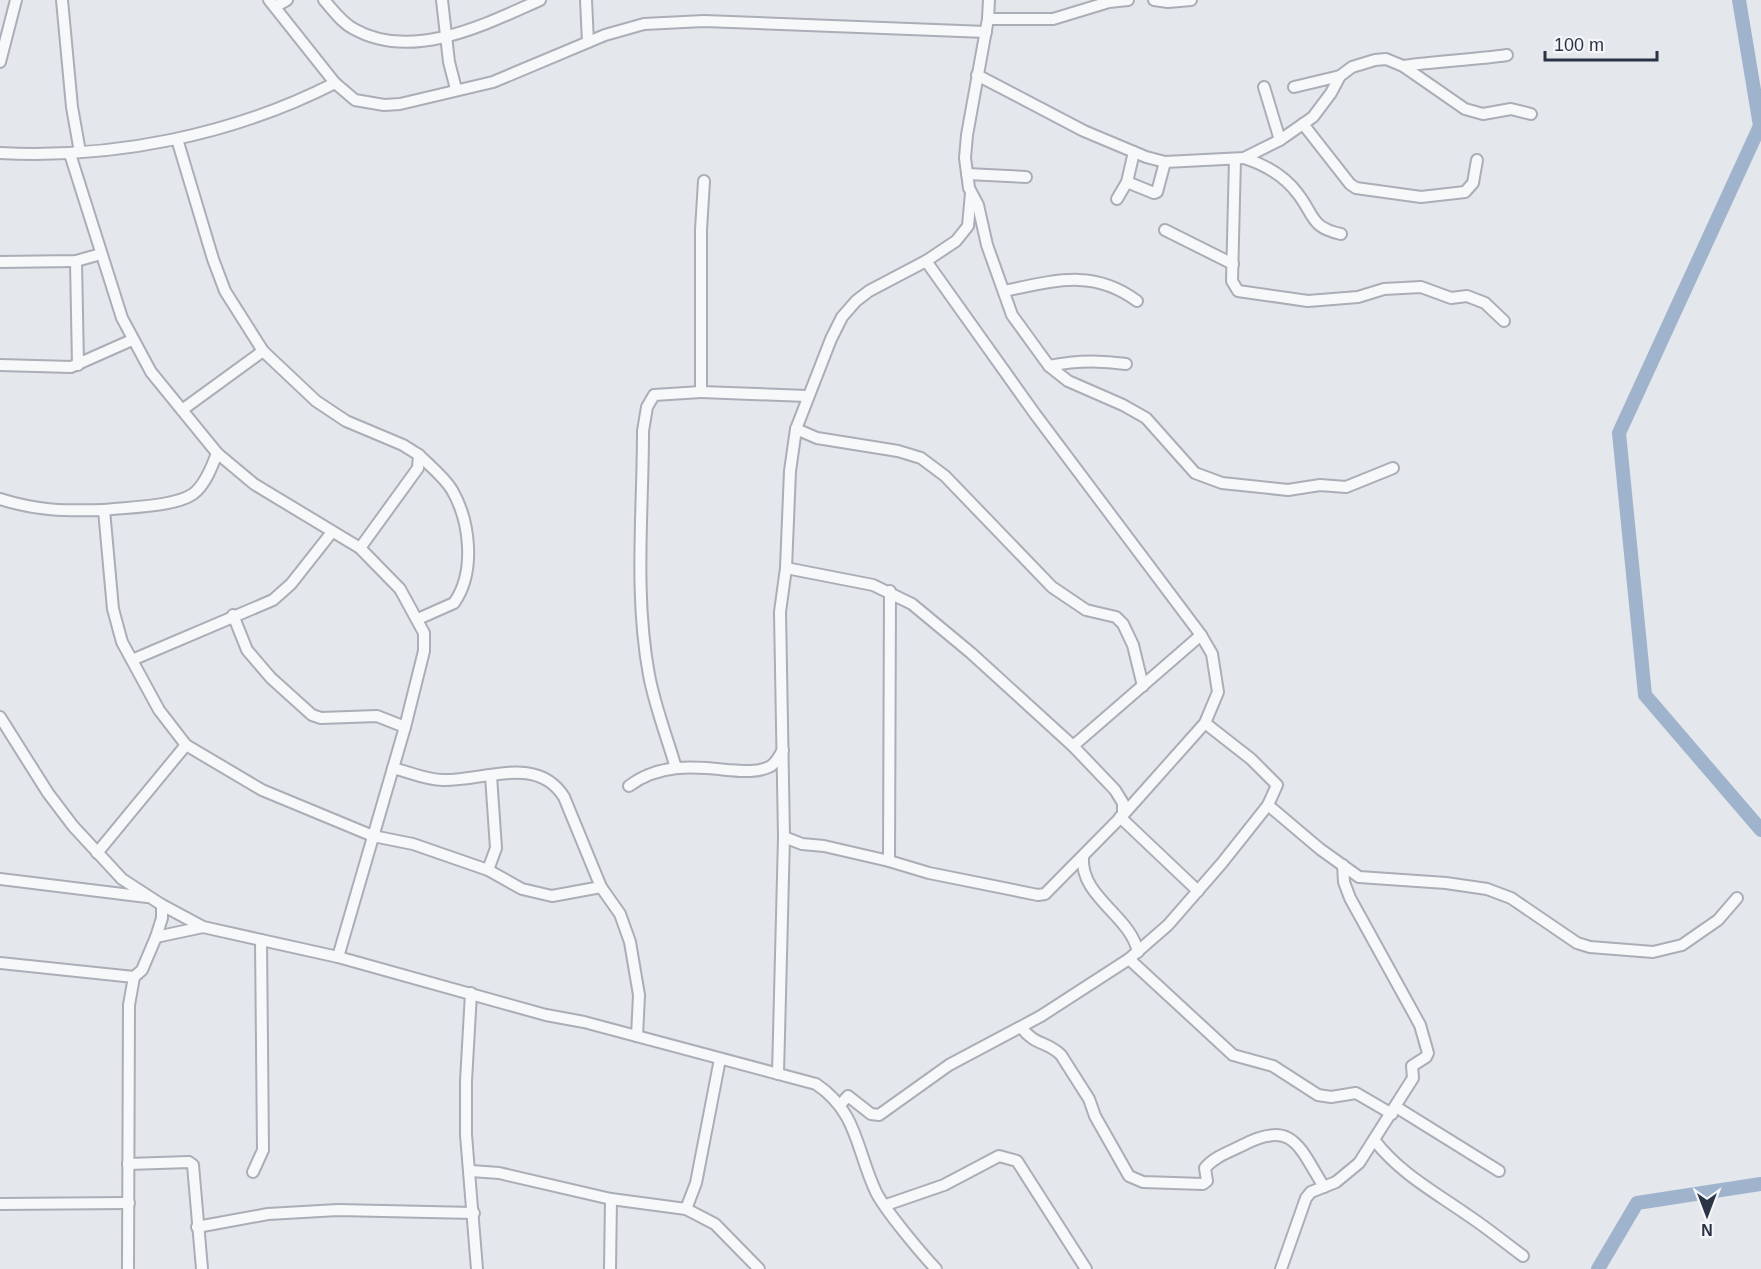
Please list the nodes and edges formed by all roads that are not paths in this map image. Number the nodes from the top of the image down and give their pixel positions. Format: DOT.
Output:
graph roads {
  1 [pos="16,0"];
  2 [pos="62,0"];
  3 [pos="287,0"];
  4 [pos="324,0"];
  5 [pos="442,0"];
  6 [pos="540,0"];
  7 [pos="586,0"];
  8 [pos="989,0"];
  9 [pos="1128,0"];
  10 [pos="1154,0"];
  11 [pos="1191,0"];
  12 [pos="272,4"];
  13 [pos="988,19"];
  14 [pos="986,32"];
  15 [pos="446,36"];
  16 [pos="588,42"];
  17 [pos="1507,55"];
  18 [pos="0,62"];
  19 [pos="1403,66"];
  20 [pos="977,75"];
  21 [pos="1340,76"];
  22 [pos="335,83"];
  23 [pos="1264,87"];
  24 [pos="1294,87"];
  25 [pos="456,89"];
  26 [pos="1531,114"];
  27 [pos="1303,124"];
  28 [pos="177,139"];
  29 [pos="1280,140"];
  30 [pos="1134,152"];
  31 [pos="0,153"];
  32 [pos="75,153"];
  33 [pos="1239,159"];
  34 [pos="1477,160"];
  35 [pos="1166,162"];
  36 [pos="967,174"];
  37 [pos="1026,177"];
  38 [pos="704,182"];
  39 [pos="1127,182"];
  40 [pos="971,193"];
  41 [pos="1117,199"];
  42 [pos="1165,230"];
  43 [pos="1341,234"];
  44 [pos="101,254"];
  45 [pos="76,261"];
  46 [pos="926,261"];
  47 [pos="0,262"];
  48 [pos="1233,264"];
  49 [pos="1004,291"];
  50 [pos="1137,301"];
  51 [pos="1504,321"];
  52 [pos="132,340"];
  53 [pos="263,351"];
  54 [pos="1126,364"];
  55 [pos="0,365"];
  56 [pos="78,365"];
  57 [pos="1049,366"];
  58 [pos="701,392"];
  59 [pos="807,396"];
  60 [pos="182,410"];
  61 [pos="796,429"];
  62 [pos="217,453"];
  63 [pos="419,455"];
  64 [pos="1393,468"];
  65 [pos="0,499"];
  66 [pos="104,510"];
  67 [pos="332,532"];
  68 [pos="360,548"];
  69 [pos="786,568"];
  70 [pos="890,591"];
  71 [pos="233,615"];
  72 [pos="418,619"];
  73 [pos="1201,635"];
  74 [pos="132,660"];
  75 [pos="1143,686"];
  76 [pos="0,717"];
  77 [pos="1205,723"];
  78 [pos="405,727"];
  79 [pos="186,745"];
  80 [pos="1073,746"];
  81 [pos="784,749"];
  82 [pos="393,768"];
  83 [pos="676,768"];
  84 [pos="491,776"];
  85 [pos="629,786"];
  86 [pos="1268,806"];
  87 [pos="1122,816"];
  88 [pos="373,836"];
  89 [pos="784,837"];
  90 [pos="97,853"];
  91 [pos="1083,858"];
  92 [pos="889,861"];
  93 [pos="1343,865"];
  94 [pos="488,870"];
  95 [pos="0,879"];
  96 [pos="601,887"];
  97 [pos="1198,891"];
  98 [pos="150,897"];
  99 [pos="1737,898"];
  100 [pos="162,905"];
  101 [pos="203,927"];
  102 [pos="156,937"];
  103 [pos="261,940"];
  104 [pos="1134,955"];
  105 [pos="338,957"];
  106 [pos="0,963"];
  107 [pos="134,977"];
  108 [pos="471,993"];
  109 [pos="1021,1027"];
  110 [pos="637,1036"];
  111 [pos="720,1059"];
  112 [pos="778,1074"];
  113 [pos="840,1105"];
  114 [pos="1394,1110"];
  115 [pos="1375,1141"];
  116 [pos="128,1164"];
  117 [pos="471,1171"];
  118 [pos="253,1172"];
  119 [pos="1499,1172"];
  120 [pos="1324,1187"];
  121 [pos="611,1198"];
  122 [pos="129,1203"];
  123 [pos="0,1204"];
  124 [pos="886,1205"];
  125 [pos="686,1209"];
  126 [pos="474,1213"];
  127 [pos="197,1227"];
  128 [pos="1523,1256"];
  129 [pos="931,1267"];
  130 [pos="128,1269"];
  131 [pos="202,1269"];
  132 [pos="477,1269"];
  133 [pos="610,1269"];
  134 [pos="759,1269"];
  135 [pos="1086,1269"];
  136 [pos="1281,1269"];
  1 -- 18 [label="street"];
  2 -- 32 [label="street"];
  3 -- 12 [label="street"];
  4 -- 15 [label="street"];
  5 -- 15 [label="street"];
  6 -- 15 [label="street"];
  7 -- 16 [label="street"];
  8 -- 13 [label="street"];
  9 -- 13 [label="street"];
  10 -- 11 [label="street"];
  12 -- 22 [label="street"];
  13 -- 14 [label="street"];
  14 -- 16 [label="street"];
  14 -- 20 [label="street"];
  15 -- 25 [label="street"];
  16 -- 25 [label="street"];
  17 -- 19 [label="street"];
  19 -- 21 [label="street"];
  19 -- 26 [label="street"];
  20 -- 30 [label="street"];
  20 -- 36 [label="street"];
  21 -- 24 [label="street"];
  21 -- 27 [label="street"];
  22 -- 25 [label="street"];
  22 -- 28 [label="street"];
  23 -- 29 [label="street"];
  27 -- 29 [label="street"];
  27 -- 34 [label="street"];
  28 -- 32 [label="street"];
  28 -- 53 [label="street"];
  29 -- 33 [label="street"];
  30 -- 35 [label="street"];
  30 -- 39 [label="street"];
  31 -- 32 [label="street"];
  32 -- 44 [label="street"];
  33 -- 35 [label="street"];
  33 -- 43 [label="street"];
  33 -- 48 [label="street"];
  35 -- 39 [label="street"];
  36 -- 37 [label="street"];
  36 -- 40 [label="street"];
  38 -- 58 [label="street"];
  39 -- 41 [label="street"];
  40 -- 46 [label="street"];
  40 -- 49 [label="street"];
  42 -- 48 [label="street"];
  44 -- 45 [label="street"];
  44 -- 52 [label="street"];
  45 -- 47 [label="street"];
  45 -- 56 [label="street"];
  46 -- 59 [label="street"];
  46 -- 73 [label="street"];
  48 -- 51 [label="street"];
  49 -- 50 [label="street"];
  49 -- 57 [label="street"];
  52 -- 56 [label="street"];
  52 -- 60 [label="street"];
  53 -- 60 [label="street"];
  53 -- 63 [label="street"];
  54 -- 57 [label="street"];
  55 -- 56 [label="street"];
  57 -- 64 [label="street"];
  58 -- 59 [label="street"];
  58 -- 83 [label="street"];
  59 -- 61 [label="street"];
  60 -- 62 [label="street"];
  61 -- 69 [label="street"];
  61 -- 75 [label="street"];
  62 -- 66 [label="street"];
  62 -- 67 [label="street"];
  63 -- 68 [label="street"];
  63 -- 72 [label="street"];
  65 -- 66 [label="street"];
  66 -- 74 [label="street"];
  67 -- 68 [label="street"];
  67 -- 71 [label="street"];
  68 -- 72 [label="street"];
  69 -- 70 [label="street"];
  69 -- 81 [label="street"];
  70 -- 80 [label="street"];
  70 -- 92 [label="street"];
  71 -- 74 [label="street"];
  71 -- 78 [label="street"];
  72 -- 78 [label="street"];
  73 -- 75 [label="street"];
  73 -- 77 [label="street"];
  74 -- 79 [label="street"];
  75 -- 80 [label="street"];
  76 -- 90 [label="street"];
  77 -- 86 [label="street"];
  77 -- 87 [label="street"];
  78 -- 82 [label="street"];
  79 -- 88 [label="street"];
  79 -- 90 [label="street"];
  80 -- 87 [label="street"];
  81 -- 83 [label="street"];
  81 -- 89 [label="street"];
  82 -- 84 [label="street"];
  82 -- 88 [label="street"];
  83 -- 85 [label="street"];
  84 -- 94 [label="street"];
  84 -- 96 [label="street"];
  86 -- 93 [label="street"];
  86 -- 97 [label="street"];
  87 -- 91 [label="street"];
  87 -- 97 [label="street"];
  88 -- 94 [label="street"];
  88 -- 105 [label="street"];
  89 -- 92 [label="street"];
  89 -- 112 [label="street"];
  90 -- 98 [label="street"];
  91 -- 92 [label="street"];
  91 -- 104 [label="street"];
  93 -- 99 [label="street"];
  93 -- 114 [label="street"];
  94 -- 96 [label="street"];
  95 -- 98 [label="street"];
  96 -- 110 [label="street"];
  97 -- 104 [label="street"];
  98 -- 100 [label="street"];
  100 -- 101 [label="street"];
  100 -- 102 [label="street"];
  101 -- 102 [label="street"];
  101 -- 103 [label="street"];
  102 -- 107 [label="street"];
  103 -- 105 [label="street"];
  103 -- 118 [label="street"];
  104 -- 109 [label="street"];
  104 -- 114 [label="street"];
  105 -- 108 [label="street"];
  106 -- 107 [label="street"];
  107 -- 116 [label="street"];
  108 -- 110 [label="street"];
  108 -- 117 [label="street"];
  109 -- 113 [label="street"];
  109 -- 120 [label="street"];
  110 -- 111 [label="street"];
  111 -- 112 [label="street"];
  111 -- 125 [label="street"];
  112 -- 113 [label="street"];
  113 -- 124 [label="street"];
  114 -- 115 [label="street"];
  114 -- 119 [label="street"];
  115 -- 120 [label="street"];
  115 -- 128 [label="street"];
  116 -- 122 [label="street"];
  116 -- 127 [label="street"];
  117 -- 121 [label="street"];
  117 -- 126 [label="street"];
  120 -- 136 [label="street"];
  121 -- 125 [label="street"];
  121 -- 133 [label="street"];
  122 -- 123 [label="street"];
  122 -- 130 [label="street"];
  124 -- 129 [label="street"];
  124 -- 135 [label="street"];
  125 -- 134 [label="street"];
  126 -- 127 [label="street"];
  126 -- 132 [label="street"];
  127 -- 131 [label="street"];
}
